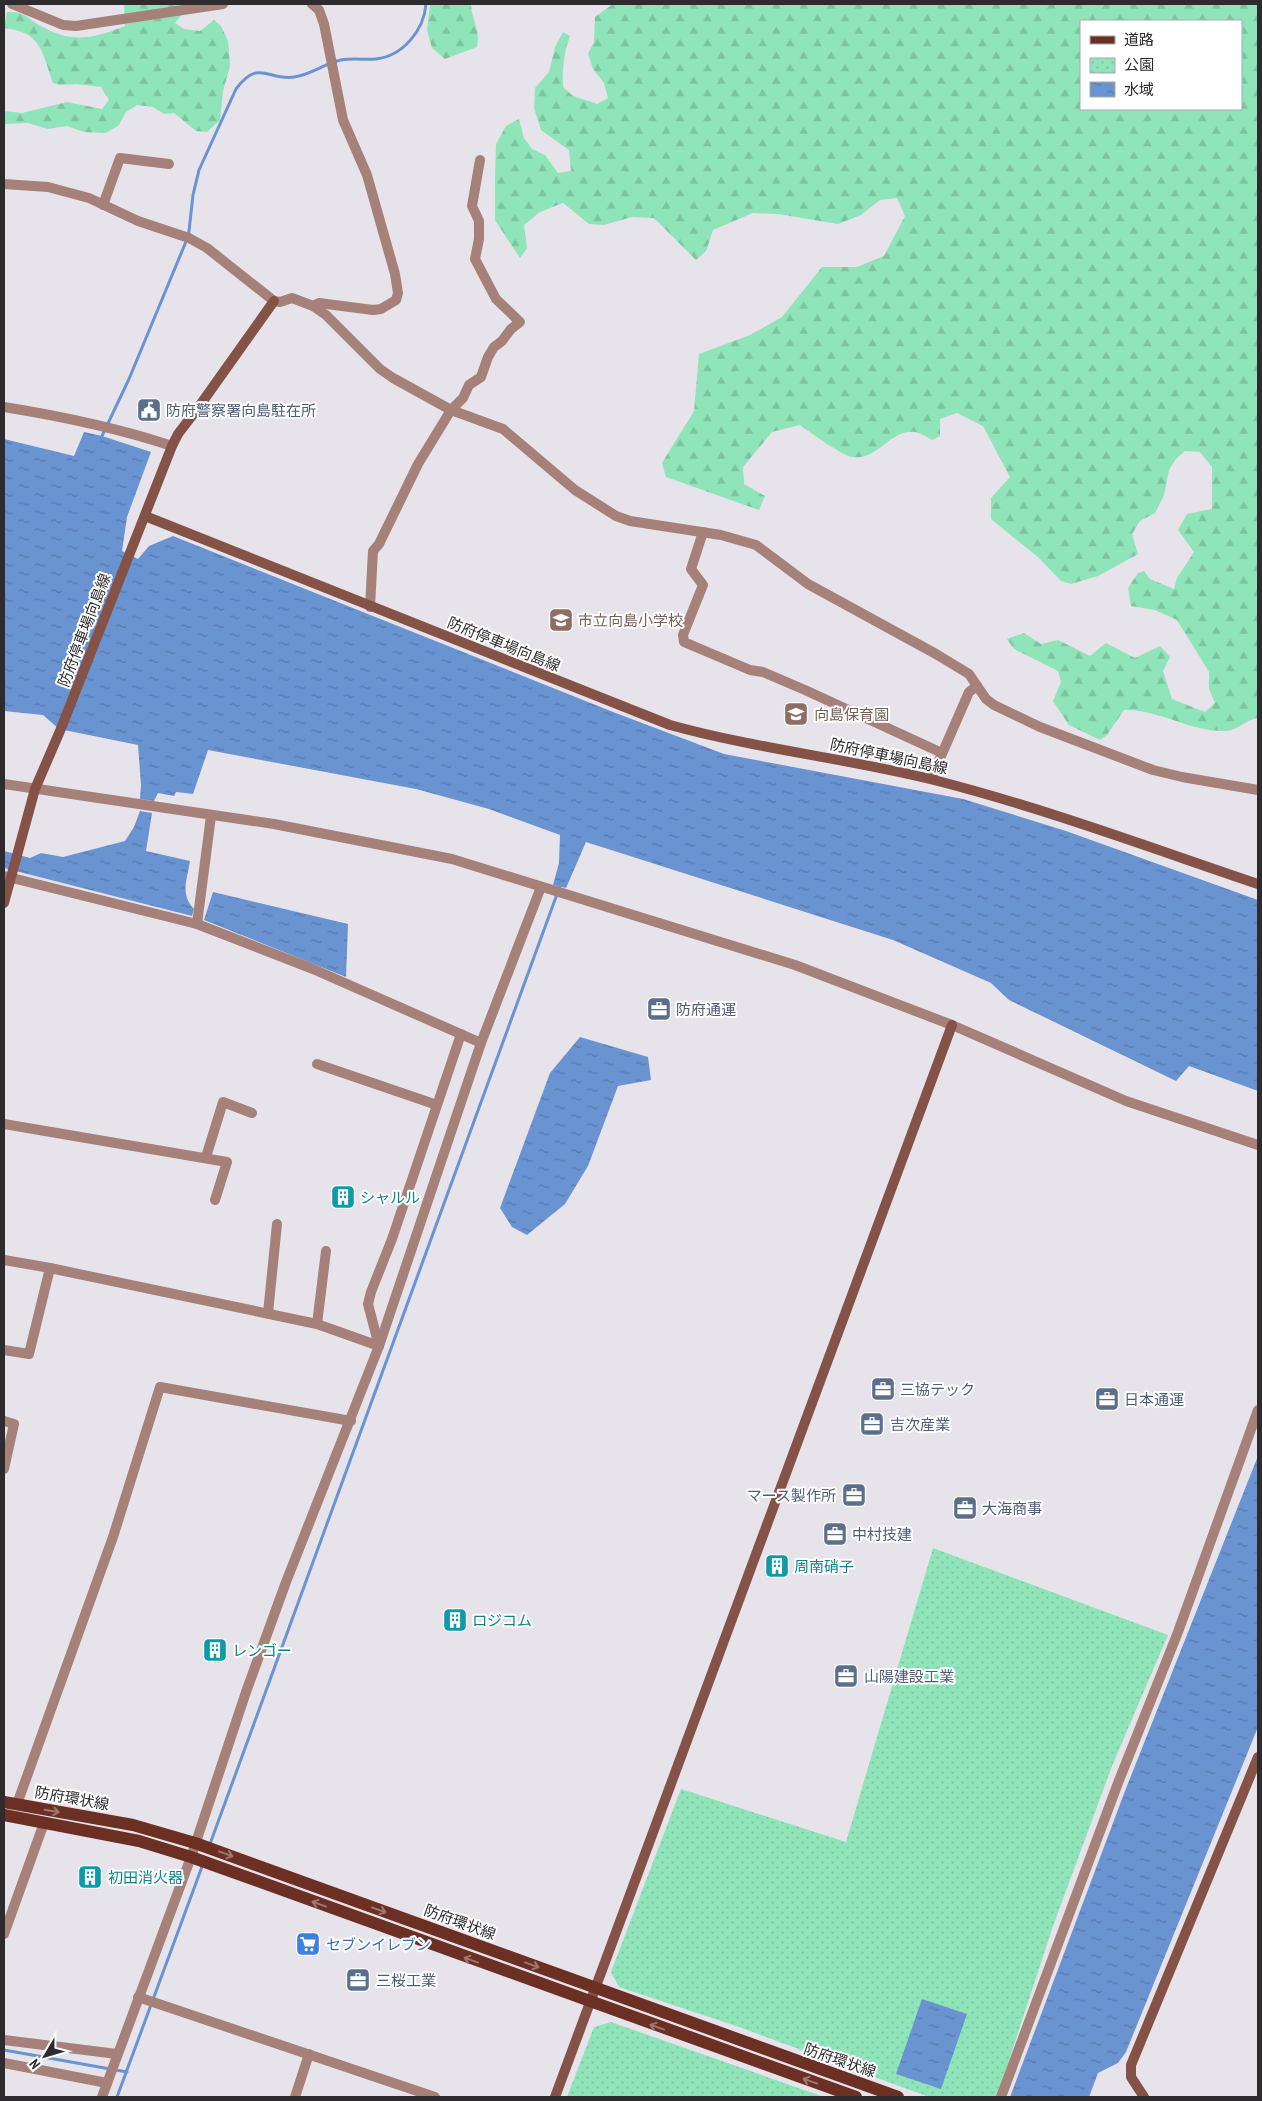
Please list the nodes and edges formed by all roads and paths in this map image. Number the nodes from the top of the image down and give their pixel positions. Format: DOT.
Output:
graph roads {
  1 [pos="12,4"];
  2 [pos="223,4"];
  3 [pos="312,4"];
  4 [pos="480,160"];
  5 [pos="169,164"];
  6 [pos="4,184"];
  7 [pos="103,205"];
  8 [pos="274,301"];
  9 [pos="313,306"];
  10 [pos="4,407"];
  11 [pos="451,410"];
  12 [pos="172,446"];
  13 [pos="145,516"];
  14 [pos="704,532"];
  15 [pos="370,607"];
  16 [pos="977,686"];
  17 [pos="942,753"];
  18 [pos="931,779"];
  19 [pos="4,784"];
  20 [pos="35,789"];
  21 [pos="1258,790"];
  22 [pos="211,816"];
  23 [pos="10,875"];
  24 [pos="1258,884"];
  25 [pos="541,887"];
  26 [pos="4,903"];
  27 [pos="197,924"];
  28 [pos="952,1025"];
  29 [pos="461,1034"];
  30 [pos="482,1043"];
  31 [pos="317,1064"];
  32 [pos="437,1105"];
  33 [pos="252,1113"];
  34 [pos="4,1124"];
  35 [pos="1258,1145"];
  36 [pos="206,1157"];
  37 [pos="215,1200"];
  38 [pos="277,1224"];
  39 [pos="326,1251"];
  40 [pos="4,1260"];
  41 [pos="50,1268"];
  42 [pos="268,1313"];
  43 [pos="317,1324"];
  44 [pos="379,1346"];
  45 [pos="4,1350"];
  46 [pos="1258,1410"];
  47 [pos="351,1421"];
  48 [pos="4,1422"];
  49 [pos="4,1469"];
  50 [pos="1258,1757"];
  51 [pos="4,1802"];
  52 [pos="17,1804"];
  53 [pos="4,1815"];
  54 [pos="44,1823"];
  55 [pos="195,1843"];
  56 [pos="191,1857"];
  57 [pos="4,1934"];
  58 [pos="595,1988"];
  59 [pos="138,1997"];
  60 [pos="590,2002"];
  61 [pos="4,2040"];
  62 [pos="117,2054"];
  63 [pos="309,2054"];
  64 [pos="4,2063"];
  65 [pos="107,2083"];
  66 [pos="102,2097"];
  67 [pos="294,2097"];
  68 [pos="435,2097"];
  69 [pos="555,2097"];
  70 [pos="856,2097"];
  71 [pos="898,2097"];
  72 [pos="1001,2097"];
  73 [pos="1144,2097"];
  1 -- 2 [label="street"];
  3 -- 9 [label="street"];
  4 -- 11 [label="street"];
  5 -- 7 [label="street"];
  6 -- 7 [label="street"];
  7 -- 8 [label="street"];
  8 -- 9 [label="street"];
  8 -- 12 [label="street"];
  9 -- 11 [label="street"];
  10 -- 12 [label="street"];
  11 -- 14 [label="street"];
  11 -- 15 [label="street"];
  12 -- 13 [label="street"];
  13 -- 15 [label="street, 防府停車場向島線"];
  13 -- 20 [label="street, 防府停車場向島線"];
  14 -- 16 [label="street"];
  14 -- 17 [label="street"];
  15 -- 18 [label="street, 防府停車場向島線"];
  16 -- 17 [label="street"];
  16 -- 21 [label="street"];
  17 -- 18 [label="street"];
  18 -- 24 [label="street, 防府停車場向島線"];
  19 -- 20 [label="street"];
  20 -- 22 [label="street"];
  20 -- 23 [label="street, 防府停車場向島線"];
  22 -- 25 [label="street"];
  22 -- 27 [label="street"];
  23 -- 26 [label="street, 防府停車場向島線"];
  23 -- 27 [label="street"];
  25 -- 28 [label="street"];
  25 -- 30 [label="street"];
  27 -- 29 [label="street"];
  28 -- 35 [label="street"];
  28 -- 58 [label="street"];
  29 -- 30 [label="street"];
  29 -- 32 [label="street"];
  30 -- 44 [label="street"];
  31 -- 32 [label="street"];
  32 -- 44 [label="street"];
  33 -- 36 [label="street"];
  34 -- 36 [label="street"];
  36 -- 37 [label="street"];
  38 -- 42 [label="street"];
  39 -- 43 [label="street"];
  40 -- 41 [label="street"];
  41 -- 42 [label="street"];
  41 -- 45 [label="street"];
  42 -- 43 [label="street"];
  43 -- 44 [label="street"];
  44 -- 47 [label="street"];
  46 -- 72 [label="street"];
  47 -- 52 [label="street"];
  47 -- 55 [label="street"];
  48 -- 49 [label="street"];
  50 -- 73 [label="street"];
  51 -- 52 [label="main road, 防府環状線"];
  52 -- 55 [label="main road, 防府環状線, one-way"];
  53 -- 54 [label="main road, 防府環状線"];
  54 -- 56 [label="main road, 防府環状線"];
  54 -- 57 [label="street"];
  55 -- 56 [label="street"];
  55 -- 58 [label="main road, 防府環状線, one-way"];
  56 -- 59 [label="street"];
  60 -- 56 [label="main road, 防府環状線, one-way"];
  58 -- 60 [label="street"];
  58 -- 71 [label="main road, 防府環状線"];
  59 -- 62 [label="street"];
  59 -- 63 [label="street"];
  60 -- 69 [label="street"];
  70 -- 60 [label="main road, 防府環状線, one-way"];
  61 -- 62 [label="street"];
  62 -- 65 [label="street"];
  63 -- 67 [label="street"];
  63 -- 68 [label="street"];
  64 -- 65 [label="street"];
  65 -- 66 [label="street"];
}
